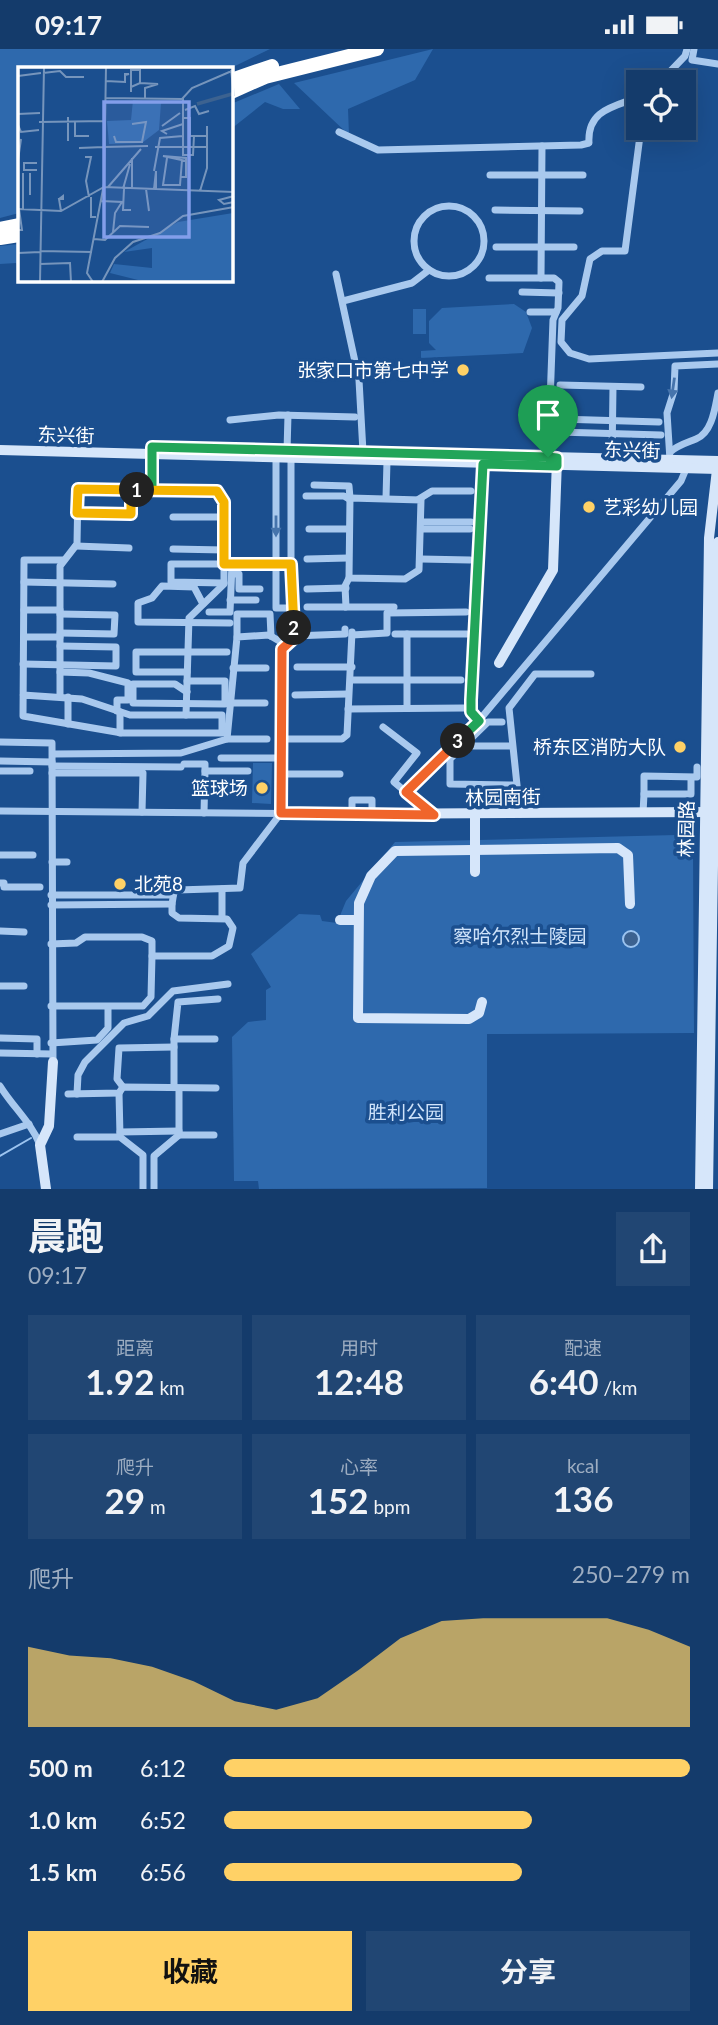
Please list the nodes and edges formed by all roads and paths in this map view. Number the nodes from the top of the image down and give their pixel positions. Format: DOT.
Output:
graph roads {
  1 [pos="342,49"];
  2 [pos="377,49"];
  3 [pos="687,49"];
  4 [pos="694,49"];
  5 [pos="718,64"];
  6 [pos="672,70"];
  7 [pos="233,79"];
  8 [pos="233,92"];
  9 [pos="626,101"];
  10 [pos="339,132"];
  11 [pos="639,140"];
  12 [pos="542,146"];
  13 [pos="490,175"];
  14 [pos="541,175"];
  15 [pos="583,175"];
  16 [pos="495,210"];
  17 [pos="541,210"];
  18 [pos="580,211"];
  19 [pos="18,225"];
  20 [pos="0,229"];
  21 [pos="18,235"];
  22 [pos="0,238"];
  23 [pos="496,247"];
  24 [pos="541,247"];
  25 [pos="574,247"];
  26 [pos="429,269"];
  27 [pos="336,274"];
  28 [pos="489,278"];
  29 [pos="541,278"];
  30 [pos="556,289"];
  31 [pos="522,292"];
  32 [pos="343,302"];
  33 [pos="530,312"];
  34 [pos="556,312"];
  35 [pos="718,353"];
  36 [pos="718,364"];
  37 [pos="560,385"];
  38 [pos="613,387"];
  39 [pos="641,387"];
  40 [pos="718,393"];
  41 [pos="288,415"];
  42 [pos="355,417"];
  43 [pos="559,419"];
  44 [pos="230,420"];
  45 [pos="613,421"];
  46 [pos="659,422"];
  47 [pos="558,432"];
  48 [pos="612,434"];
  49 [pos="661,435"];
  50 [pos="0,443"];
  51 [pos="0,450"];
  52 [pos="152,451"];
  53 [pos="363,452"];
  54 [pos="284,454"];
  55 [pos="670,456"];
  56 [pos="387,457"];
  57 [pos="612,459"];
  58 [pos="483,460"];
  59 [pos="554,460"];
  60 [pos="717,465"];
  61 [pos="686,469"];
  62 [pos="314,485"];
  63 [pos="131,490"];
  64 [pos="152,490"];
  65 [pos="471,491"];
  66 [pos="306,496"];
  67 [pos="386,498"];
  68 [pos="349,499"];
  69 [pos="419,499"];
  70 [pos="77,513"];
  71 [pos="173,517"];
  72 [pos="224,517"];
  73 [pos="421,526"];
  74 [pos="470,526"];
  75 [pos="309,529"];
  76 [pos="348,529"];
  77 [pos="718,542"];
  78 [pos="76,546"];
  79 [pos="129,548"];
  80 [pos="173,549"];
  81 [pos="224,549"];
  82 [pos="348,558"];
  83 [pos="307,559"];
  84 [pos="421,559"];
  85 [pos="63,560"];
  86 [pos="470,560"];
  87 [pos="228,564"];
  88 [pos="276,564"];
  89 [pos="291,564"];
  90 [pos="232,574"];
  91 [pos="349,578"];
  92 [pos="24,582"];
  93 [pos="60,582"];
  94 [pos="224,583"];
  95 [pos="113,584"];
  96 [pos="345,588"];
  97 [pos="260,589"];
  98 [pos="307,589"];
  99 [pos="230,600"];
  100 [pos="256,600"];
  101 [pos="203,604"];
  102 [pos="307,607"];
  103 [pos="346,607"];
  104 [pos="394,607"];
  105 [pos="291,608"];
  106 [pos="24,610"];
  107 [pos="60,612"];
  108 [pos="209,612"];
  109 [pos="466,612"];
  110 [pos="189,622"];
  111 [pos="230,623"];
  112 [pos="350,632"];
  113 [pos="395,634"];
  114 [pos="407,634"];
  115 [pos="467,634"];
  116 [pos="271,636"];
  117 [pos="293,636"];
  118 [pos="24,637"];
  119 [pos="237,637"];
  120 [pos="60,639"];
  121 [pos="282,649"];
  122 [pos="188,652"];
  123 [pos="228,652"];
  124 [pos="499,663"];
  125 [pos="23,664"];
  126 [pos="296,667"];
  127 [pos="352,667"];
  128 [pos="233,668"];
  129 [pos="266,668"];
  130 [pos="60,669"];
  131 [pos="187,672"];
  132 [pos="591,674"];
  133 [pos="352,680"];
  134 [pos="407,680"];
  135 [pos="461,680"];
  136 [pos="187,681"];
  137 [pos="187,692"];
  138 [pos="23,695"];
  139 [pos="295,695"];
  140 [pos="64,697"];
  141 [pos="339,700"];
  142 [pos="348,701"];
  143 [pos="230,703"];
  144 [pos="265,703"];
  145 [pos="187,704"];
  146 [pos="407,708"];
  147 [pos="464,708"];
  148 [pos="119,711"];
  149 [pos="172,715"];
  150 [pos="186,715"];
  151 [pos="479,721"];
  152 [pos="502,722"];
  153 [pos="68,723"];
  154 [pos="383,727"];
  155 [pos="120,733"];
  156 [pos="172,733"];
  157 [pos="227,739"];
  158 [pos="267,739"];
  159 [pos="281,739"];
  160 [pos="0,742"];
  161 [pos="463,746"];
  162 [pos="512,746"];
  163 [pos="221,758"];
  164 [pos="281,758"];
  165 [pos="0,761"];
  166 [pos="52,764"];
  167 [pos="697,767"];
  168 [pos="0,771"];
  169 [pos="30,771"];
  170 [pos="205,771"];
  171 [pos="248,771"];
  172 [pos="281,774"];
  173 [pos="340,774"];
  174 [pos="691,780"];
  175 [pos="516,785"];
  176 [pos="406,792"];
  177 [pos="643,794"];
  178 [pos="711,810"];
  179 [pos="0,811"];
  180 [pos="52,811"];
  181 [pos="142,812"];
  182 [pos="204,813"];
  183 [pos="281,813"];
  184 [pos="643,813"];
  185 [pos="349,814"];
  186 [pos="520,814"];
  187 [pos="434,815"];
  188 [pos="475,815"];
  189 [pos="475,849"];
  190 [pos="0,855"];
  191 [pos="33,855"];
  192 [pos="52,862"];
  193 [pos="67,862"];
  194 [pos="475,872"];
  195 [pos="0,883"];
  196 [pos="40,887"];
  197 [pos="222,890"];
  198 [pos="173,894"];
  199 [pos="51,895"];
  200 [pos="107,904"];
  201 [pos="172,904"];
  202 [pos="630,904"];
  203 [pos="51,905"];
  204 [pos="108,915"];
  205 [pos="222,918"];
  206 [pos="340,920"];
  207 [pos="358,920"];
  208 [pos="0,932"];
  209 [pos="24,932"];
  210 [pos="51,944"];
  211 [pos="152,956"];
  212 [pos="228,983"];
  213 [pos="0,986"];
  214 [pos="24,986"];
  215 [pos="168,995"];
  216 [pos="218,999"];
  217 [pos="482,1002"];
  218 [pos="176,1004"];
  219 [pos="51,1006"];
  220 [pos="108,1007"];
  221 [pos="710,1025"];
  222 [pos="0,1038"];
  223 [pos="110,1039"];
  224 [pos="215,1039"];
  225 [pos="51,1043"];
  226 [pos="174,1043"];
  227 [pos="119,1050"];
  228 [pos="0,1053"];
  229 [pos="37,1053"];
  230 [pos="52,1058"];
  231 [pos="0,1086"];
  232 [pos="176,1088"];
  233 [pos="216,1088"];
  234 [pos="121,1090"];
  235 [pos="68,1094"];
  236 [pos="77,1094"];
  237 [pos="29,1124"];
  238 [pos="179,1133"];
  239 [pos="0,1134"];
  240 [pos="120,1134"];
  241 [pos="214,1135"];
  242 [pos="77,1137"];
  243 [pos="40,1145"];
  244 [pos="46,1188"];
  245 [pos="143,1188"];
  246 [pos="155,1188"];
  247 [pos="700,1188"];
  248 [pos="708,1188"];
  1 -- 7 [label="highway"];
  2 -- 8 [label="highway"];
  3 -- 6 [label="street"];
  4 -- 5 [label="street"];
  9 -- 12 [label="street"];
  10 -- 12 [label="street"];
  11 -- 35 [label="street"];
  12 -- 14 [label="street"];
  13 -- 14 [label="street"];
  14 -- 15 [label="street"];
  14 -- 17 [label="street"];
  16 -- 17 [label="street"];
  17 -- 18 [label="street"];
  17 -- 24 [label="street"];
  19 -- 20 [label="highway"];
  21 -- 22 [label="highway"];
  23 -- 24 [label="street"];
  24 -- 25 [label="street"];
  24 -- 29 [label="street"];
  26 -- 26 [label="street"];
  26 -- 32 [label="street"];
  27 -- 32 [label="street"];
  28 -- 29 [label="street"];
  29 -- 30 [label="street"];
  30 -- 31 [label="street"];
  30 -- 34 [label="street"];
  32 -- 53 [label="street"];
  33 -- 34 [label="street"];
  34 -- 59 [label="street"];
  36 -- 55 [label="street, one-way"];
  37 -- 38 [label="street"];
  38 -- 39 [label="street"];
  38 -- 45 [label="street"];
  40 -- 55 [label="street"];
  41 -- 42 [label="street"];
  41 -- 44 [label="street"];
  41 -- 54 [label="street"];
  43 -- 45 [label="street"];
  45 -- 46 [label="street"];
  45 -- 48 [label="street"];
  47 -- 48 [label="street"];
  48 -- 49 [label="street"];
  48 -- 57 [label="street"];
  50 -- 52 [label="main road, 东兴街"];
  51 -- 52 [label="main road, 东兴街"];
  52 -- 54 [label="main road, 东兴街"];
  52 -- 64 [label="street"];
  53 -- 54 [label="main road, 东兴街"];
  53 -- 56 [label="main road, 东兴街"];
  54 -- 56 [label="main road, 东兴街"];
  54 -- 88 [label="street, one-way"];
  54 -- 89 [label="street"];
  55 -- 57 [label="main road, 东兴街"];
  55 -- 60 [label="main road, 东兴街"];
  56 -- 58 [label="main road, 东兴街"];
  56 -- 67 [label="street"];
  57 -- 59 [label="main road, 东兴街"];
  58 -- 59 [label="main road, 东兴街"];
  58 -- 151 [label="street"];
  59 -- 61 [label="main road, 东兴街"];
  59 -- 124 [label="main road"];
  60 -- 61 [label="main road, 东兴街"];
  60 -- 178 [label="main road, 林园路"];
  61 -- 151 [label="street"];
  62 -- 68 [label="street"];
  63 -- 64 [label="street"];
  63 -- 70 [label="street"];
  63 -- 70 [label="street"];
  64 -- 72 [label="street"];
  65 -- 69 [label="street"];
  66 -- 68 [label="street"];
  67 -- 68 [label="street"];
  67 -- 69 [label="street"];
  68 -- 76 [label="street"];
  69 -- 73 [label="street"];
  70 -- 78 [label="street"];
  71 -- 72 [label="street"];
  72 -- 81 [label="street"];
  73 -- 74 [label="street"];
  73 -- 84 [label="street"];
  75 -- 76 [label="street"];
  76 -- 82 [label="street"];
  77 -- 178 [label="main road, 林园路"];
  78 -- 79 [label="street"];
  78 -- 85 [label="street"];
  80 -- 81 [label="street"];
  81 -- 87 [label="street"];
  82 -- 83 [label="street"];
  82 -- 91 [label="street"];
  84 -- 86 [label="street"];
  84 -- 91 [label="street"];
  85 -- 92 [label="street"];
  85 -- 93 [label="street"];
  87 -- 88 [label="street"];
  87 -- 90 [label="street"];
  87 -- 94 [label="street"];
  87 -- 94 [label="street"];
  88 -- 89 [label="street"];
  88 -- 105 [label="street"];
  89 -- 105 [label="street"];
  90 -- 97 [label="street"];
  90 -- 99 [label="street"];
  91 -- 96 [label="street"];
  92 -- 93 [label="street"];
  92 -- 106 [label="street"];
  93 -- 95 [label="street"];
  93 -- 107 [label="street"];
  94 -- 101 [label="street"];
  96 -- 98 [label="street"];
  96 -- 103 [label="street"];
  99 -- 100 [label="street"];
  99 -- 108 [label="street"];
  101 -- 110 [label="street"];
  101 -- 110 [label="street"];
  102 -- 103 [label="street"];
  103 -- 104 [label="street"];
  105 -- 117 [label="street"];
  106 -- 107 [label="street"];
  106 -- 118 [label="street"];
  107 -- 120 [label="street"];
  107 -- 120 [label="street"];
  109 -- 112 [label="street"];
  110 -- 111 [label="street"];
  110 -- 122 [label="street"];
  112 -- 117 [label="street"];
  112 -- 127 [label="street"];
  113 -- 114 [label="street"];
  114 -- 115 [label="street"];
  114 -- 134 [label="street"];
  116 -- 119 [label="street"];
  116 -- 119 [label="street"];
  116 -- 121 [label="street"];
  117 -- 121 [label="street"];
  118 -- 120 [label="street"];
  118 -- 125 [label="street"];
  119 -- 128 [label="street"];
  120 -- 130 [label="street"];
  120 -- 130 [label="street"];
  121 -- 159 [label="street"];
  122 -- 123 [label="street"];
  122 -- 131 [label="street"];
  122 -- 131 [label="street"];
  125 -- 130 [label="street"];
  125 -- 138 [label="street"];
  126 -- 127 [label="street"];
  127 -- 133 [label="street"];
  128 -- 129 [label="street"];
  128 -- 143 [label="street"];
  130 -- 140 [label="street"];
  130 -- 148 [label="street"];
  131 -- 136 [label="street"];
  132 -- 162 [label="street"];
  133 -- 134 [label="street"];
  133 -- 142 [label="street"];
  134 -- 135 [label="street"];
  134 -- 146 [label="street"];
  136 -- 137 [label="street"];
  136 -- 145 [label="street"];
  137 -- 145 [label="street"];
  137 -- 145 [label="street"];
  138 -- 140 [label="street"];
  138 -- 153 [label="street"];
  139 -- 142 [label="street"];
  140 -- 148 [label="street"];
  140 -- 153 [label="street"];
  141 -- 142 [label="street"];
  142 -- 146 [label="street"];
  142 -- 159 [label="street"];
  143 -- 144 [label="street"];
  143 -- 157 [label="street"];
  145 -- 150 [label="street"];
  146 -- 147 [label="street"];
  148 -- 149 [label="street"];
  148 -- 155 [label="street"];
  149 -- 150 [label="street"];
  149 -- 156 [label="street"];
  150 -- 156 [label="street"];
  151 -- 176 [label="street"];
  152 -- 161 [label="street"];
  153 -- 155 [label="street"];
  154 -- 176 [label="street"];
  155 -- 156 [label="street"];
  157 -- 158 [label="street"];
  157 -- 166 [label="street"];
  159 -- 164 [label="street"];
  160 -- 166 [label="street"];
  161 -- 162 [label="street"];
  161 -- 175 [label="street"];
  162 -- 175 [label="street"];
  163 -- 164 [label="street"];
  164 -- 172 [label="street"];
  165 -- 166 [label="street"];
  166 -- 170 [label="street"];
  166 -- 180 [label="street"];
  166 -- 181 [label="street"];
  167 -- 177 [label="street"];
  168 -- 169 [label="street"];
  170 -- 171 [label="street"];
  170 -- 182 [label="street"];
  172 -- 173 [label="street"];
  172 -- 183 [label="street"];
  174 -- 177 [label="street"];
  175 -- 186 [label="street"];
  176 -- 187 [label="street"];
  177 -- 184 [label="street"];
  178 -- 184 [label="main road, 林园南街"];
  178 -- 221 [label="main road, 林园路"];
  179 -- 180 [label="street, 林园南街"];
  180 -- 181 [label="street, 林园南街"];
  180 -- 192 [label="street"];
  181 -- 182 [label="street, 林园南街"];
  182 -- 183 [label="street, 林园南街"];
  183 -- 185 [label="street, 林园南街"];
  183 -- 197 [label="street"];
  184 -- 186 [label="main road, 林园南街"];
  185 -- 187 [label="main road, 林园南街"];
  186 -- 188 [label="main road, 林园南街"];
  187 -- 188 [label="main road, 林园南街"];
  188 -- 189 [label="main road"];
  189 -- 194 [label="main road"];
  189 -- 202 [label="main road"];
  189 -- 207 [label="main road"];
  190 -- 191 [label="street"];
  192 -- 193 [label="street"];
  192 -- 199 [label="street"];
  195 -- 196 [label="street"];
  197 -- 198 [label="street"];
  197 -- 205 [label="street"];
  198 -- 199 [label="street"];
  198 -- 201 [label="street"];
  199 -- 203 [label="street"];
  200 -- 201 [label="street"];
  200 -- 203 [label="street"];
  200 -- 204 [label="street"];
  201 -- 205 [label="street"];
  203 -- 210 [label="street"];
  205 -- 211 [label="street"];
  206 -- 207 [label="main road"];
  207 -- 217 [label="main road"];
  208 -- 209 [label="street"];
  210 -- 211 [label="street"];
  210 -- 219 [label="street"];
  211 -- 220 [label="street"];
  212 -- 215 [label="street"];
  213 -- 214 [label="street"];
  215 -- 218 [label="street"];
  215 -- 223 [label="street"];
  216 -- 218 [label="street"];
  218 -- 226 [label="street"];
  219 -- 220 [label="street"];
  219 -- 225 [label="street"];
  220 -- 225 [label="street"];
  221 -- 247 [label="main road, 林园路"];
  221 -- 248 [label="main road, 林园路"];
  222 -- 229 [label="street"];
  223 -- 227 [label="street"];
  223 -- 236 [label="street"];
  224 -- 226 [label="street"];
  225 -- 230 [label="street"];
  226 -- 227 [label="street"];
  226 -- 232 [label="street"];
  227 -- 234 [label="street"];
  228 -- 229 [label="street"];
  229 -- 230 [label="street"];
  230 -- 243 [label="main road"];
  231 -- 237 [label="street"];
  232 -- 233 [label="street"];
  232 -- 234 [label="street"];
  232 -- 238 [label="street"];
  234 -- 236 [label="street"];
  234 -- 240 [label="street"];
  235 -- 236 [label="street"];
  237 -- 239 [label="street"];
  237 -- 243 [label="street"];
  238 -- 240 [label="street"];
  238 -- 241 [label="street"];
  238 -- 246 [label="street"];
  240 -- 242 [label="street"];
  240 -- 245 [label="street"];
  243 -- 244 [label="main road"];
}
